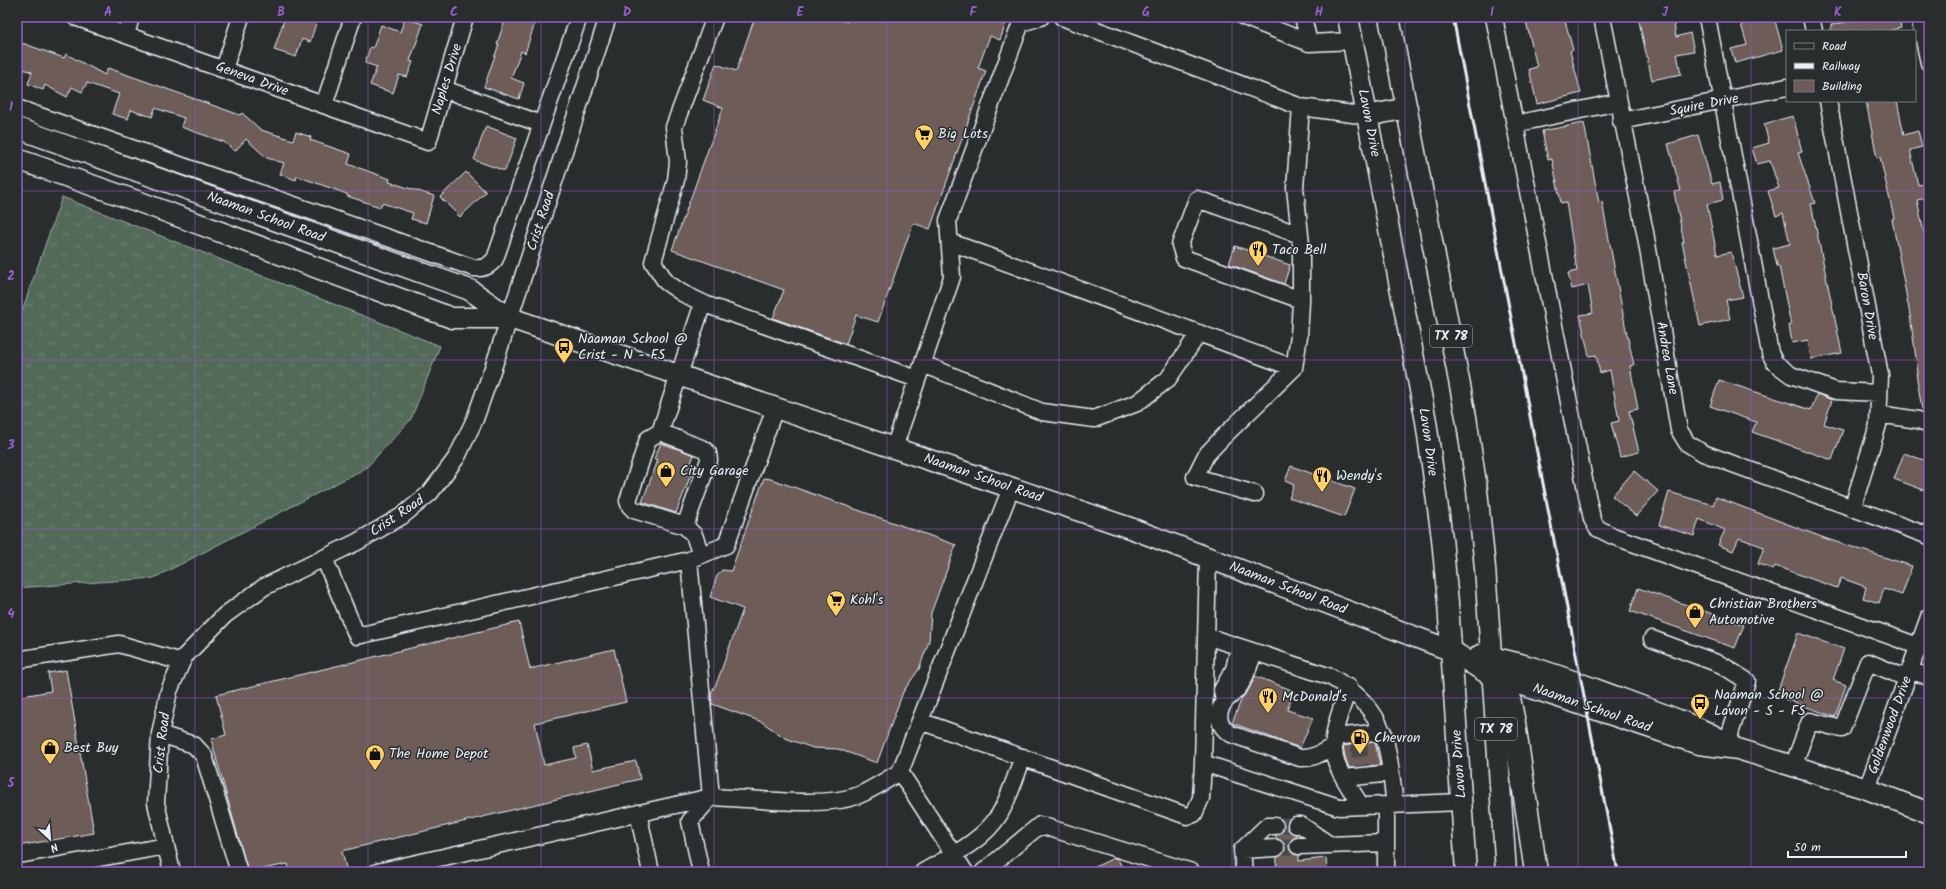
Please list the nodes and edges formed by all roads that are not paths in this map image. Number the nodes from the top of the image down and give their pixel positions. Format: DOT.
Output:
graph roads {
  1 [pos="75,17"];
  2 [pos="131,17"];
  3 [pos="241,17"];
  4 [pos="353,17"];
  5 [pos="465,17"];
  6 [pos="579,17"];
  7 [pos="608,17"];
  8 [pos="715,17"];
  9 [pos="1041,17"];
  10 [pos="1062,17"];
  11 [pos="1244,17"];
  12 [pos="1303,17"];
  13 [pos="1348,17"];
  14 [pos="1389,17"];
  15 [pos="1494,17"];
  16 [pos="1602,17"];
  17 [pos="1707,17"];
  18 [pos="1812,17"];
  19 [pos="1920,17"];
  20 [pos="1814,30"];
  21 [pos="126,35"];
  22 [pos="1353,40"];
  23 [pos="1309,43"];
  24 [pos="1929,62"];
  25 [pos="224,69"];
  26 [pos="1786,86"];
  27 [pos="444,89"];
  28 [pos="1722,101"];
  29 [pos="1618,102"];
  30 [pos="1828,102"];
  31 [pos="324,105"];
  32 [pos="1301,107"];
  33 [pos="17,108"];
  34 [pos="1407,108"];
  35 [pos="1367,116"];
  36 [pos="1622,121"];
  37 [pos="542,124"];
  38 [pos="1515,124"];
  39 [pos="17,128"];
  40 [pos="428,142"];
  41 [pos="17,159"];
  42 [pos="1300,235"];
  43 [pos="950,242"];
  44 [pos="1301,300"];
  45 [pos="703,303"];
  46 [pos="510,318"];
  47 [pos="1199,333"];
  48 [pos="923,364"];
  49 [pos="1294,368"];
  50 [pos="679,375"];
  51 [pos="918,379"];
  52 [pos="1879,393"];
  53 [pos="775,408"];
  54 [pos="1878,414"];
  55 [pos="1929,424"];
  56 [pos="660,432"];
  57 [pos="894,448"];
  58 [pos="1011,488"];
  59 [pos="1255,494"];
  60 [pos="1852,509"];
  61 [pos="685,526"];
  62 [pos="1929,536"];
  63 [pos="695,557"];
  64 [pos="324,558"];
  65 [pos="1208,558"];
  66 [pos="1929,617"];
  67 [pos="1206,636"];
  68 [pos="1652,640"];
  69 [pos="1924,648"];
  70 [pos="1247,649"];
  71 [pos="1452,651"];
  72 [pos="17,660"];
  73 [pos="182,662"];
  74 [pos="1495,671"];
  75 [pos="1908,674"];
  76 [pos="1929,677"];
  77 [pos="1348,687"];
  78 [pos="920,721"];
  79 [pos="1383,732"];
  80 [pos="160,734"];
  81 [pos="1334,742"];
  82 [pos="1733,746"];
  83 [pos="1023,758"];
  84 [pos="1203,763"];
  85 [pos="1792,766"];
  86 [pos="900,772"];
  87 [pos="1391,773"];
  88 [pos="1345,778"];
  89 [pos="1867,789"];
  90 [pos="711,797"];
  91 [pos="1462,802"];
  92 [pos="1391,805"];
  93 [pos="1361,806"];
  94 [pos="638,813"];
  95 [pos="1929,813"];
  96 [pos="1296,825"];
  97 [pos="1275,826"];
  98 [pos="1385,842"];
  99 [pos="1330,845"];
  100 [pos="166,846"];
  101 [pos="1298,846"];
  102 [pos="1276,848"];
  103 [pos="1242,850"];
  104 [pos="954,855"];
  105 [pos="22,872"];
  106 [pos="172,872"];
  107 [pos="239,872"];
  108 [pos="377,872"];
  109 [pos="651,872"];
  110 [pos="701,872"];
  111 [pos="923,872"];
  112 [pos="965,872"];
  113 [pos="983,872"];
  114 [pos="1192,872"];
  115 [pos="1244,872"];
  116 [pos="1386,872"];
  117 [pos="1466,872"];
  118 [pos="1506,872"];
  119 [pos="1536,872"];
  1 -- 21 [label="street, Geneva Drive"];
  2 -- 21 [label="street"];
  3 -- 25 [label="street"];
  4 -- 31 [label="street"];
  5 -- 27 [label="street, Naples Drive"];
  6 -- 37 [label="street"];
  7 -- 46 [label="street, Crist Road"];
  8 -- 45 [label="street"];
  9 -- 43 [label="street"];
  10 -- 32 [label="street"];
  11 -- 23 [label="street"];
  12 -- 23 [label="street"];
  13 -- 22 [label="main road, Lavon Drive / TX 78"];
  14 -- 34 [label="main road, TX 78"];
  15 -- 38 [label="street"];
  16 -- 29 [label="street, Andrea Lane"];
  17 -- 28 [label="street"];
  18 -- 20 [label="street"];
  19 -- 24 [label="street"];
  21 -- 25 [label="street, Geneva Drive"];
  22 -- 23 [label="street"];
  22 -- 35 [label="main road, Lavon Drive / TX 78"];
  25 -- 31 [label="street, Geneva Drive"];
  26 -- 28 [label="street, Squire Drive"];
  27 -- 37 [label="street"];
  27 -- 40 [label="street, Naples Drive"];
  28 -- 36 [label="street, Squire Drive"];
  28 -- 52 [label="street"];
  29 -- 36 [label="street, Andrea Lane"];
  29 -- 38 [label="street"];
  30 -- 52 [label="street, Baron Drive"];
  31 -- 40 [label="street, Geneva Drive"];
  32 -- 35 [label="street"];
  32 -- 42 [label="street"];
  33 -- 37 [label="street"];
  34 -- 35 [label="main road"];
  34 -- 74 [label="main road, TX 78"];
  35 -- 71 [label="main road, Lavon Drive / TX 78"];
  36 -- 60 [label="street, Andrea Lane"];
  38 -- 69 [label="street"];
  39 -- 46 [label="main road, Naaman School Road"];
  41 -- 46 [label="main road, Naaman School Road"];
  42 -- 44 [label="street"];
  42 -- 44 [label="street"];
  43 -- 47 [label="street"];
  43 -- 48 [label="street"];
  44 -- 49 [label="street"];
  45 -- 50 [label="street"];
  45 -- 51 [label="street"];
  46 -- 50 [label="main road, Naaman School Road"];
  46 -- 64 [label="street, Crist Road"];
  47 -- 48 [label="street"];
  47 -- 49 [label="street"];
  48 -- 51 [label="street"];
  49 -- 59 [label="street"];
  50 -- 53 [label="main road, Naaman School Road"];
  50 -- 56 [label="street"];
  51 -- 57 [label="street"];
  52 -- 54 [label="street, Baron Drive"];
  53 -- 57 [label="main road, Naaman School Road"];
  53 -- 63 [label="street"];
  54 -- 55 [label="street"];
  54 -- 60 [label="street, Baron Drive"];
  56 -- 61 [label="street"];
  56 -- 61 [label="street"];
  57 -- 58 [label="main road, Naaman School Road"];
  58 -- 65 [label="main road, Naaman School Road"];
  58 -- 78 [label="street"];
  60 -- 62 [label="street, Andrea Lane"];
  61 -- 63 [label="street"];
  63 -- 64 [label="street"];
  63 -- 90 [label="street"];
  64 -- 73 [label="street, Crist Road"];
  65 -- 67 [label="street"];
  65 -- 71 [label="main road, Naaman School Road"];
  66 -- 69 [label="street, Goldenwood Drive"];
  67 -- 70 [label="street"];
  67 -- 84 [label="street"];
  68 -- 82 [label="street"];
  69 -- 75 [label="street, Goldenwood Drive"];
  70 -- 77 [label="street"];
  70 -- 81 [label="street"];
  71 -- 74 [label="main road, Naaman School Road"];
  71 -- 91 [label="main road, Lavon Drive / TX 78"];
  72 -- 73 [label="street"];
  73 -- 80 [label="street, Crist Road"];
  74 -- 82 [label="main road, Naaman School Road"];
  74 -- 118 [label="main road, TX 78"];
  74 -- 119 [label="highway"];
  75 -- 76 [label="street"];
  75 -- 85 [label="street"];
  75 -- 89 [label="street, Goldenwood Drive"];
  77 -- 79 [label="street"];
  77 -- 81 [label="street"];
  78 -- 83 [label="street"];
  78 -- 86 [label="street"];
  79 -- 81 [label="street"];
  79 -- 87 [label="street"];
  80 -- 100 [label="street, Crist Road"];
  80 -- 107 [label="street"];
  81 -- 88 [label="street"];
  82 -- 85 [label="main road, Naaman School Road"];
  83 -- 84 [label="street"];
  83 -- 104 [label="street"];
  84 -- 93 [label="street"];
  85 -- 89 [label="main road, Naaman School Road"];
  86 -- 90 [label="street"];
  86 -- 104 [label="street"];
  87 -- 88 [label="street"];
  87 -- 92 [label="street"];
  88 -- 93 [label="street"];
  89 -- 95 [label="main road, Naaman School Road"];
  90 -- 94 [label="street"];
  90 -- 110 [label="street"];
  91 -- 92 [label="street"];
  91 -- 117 [label="main road, Lavon Drive / TX 78"];
  92 -- 93 [label="street"];
  92 -- 98 [label="street"];
  94 -- 108 [label="street"];
  94 -- 109 [label="street"];
  96 -- 99 [label="street"];
  97 -- 103 [label="street"];
  98 -- 99 [label="street"];
  98 -- 116 [label="street"];
  99 -- 101 [label="street"];
  100 -- 105 [label="street"];
  100 -- 106 [label="street, Crist Road"];
  102 -- 103 [label="street"];
  103 -- 115 [label="street"];
  104 -- 111 [label="street"];
  104 -- 112 [label="street"];
  113 -- 114 [label="street"];
}
